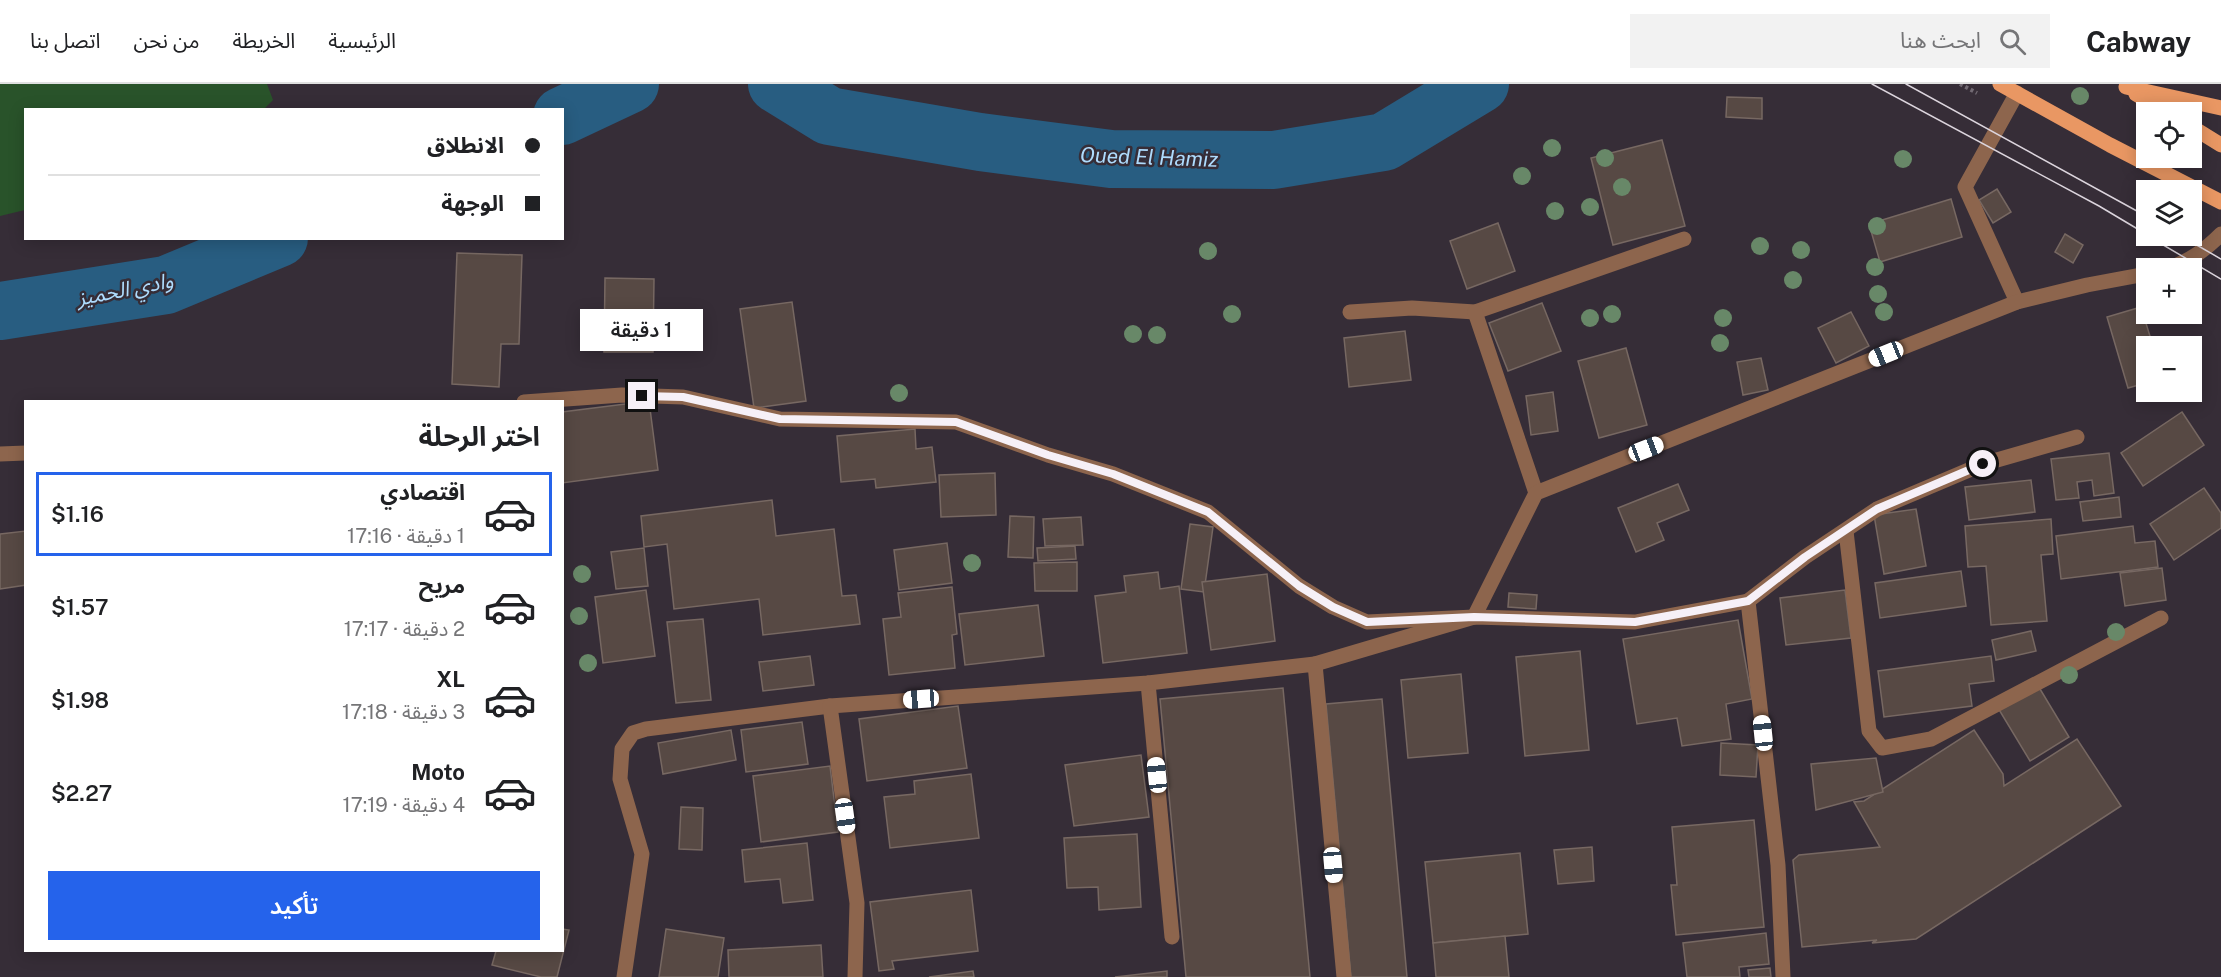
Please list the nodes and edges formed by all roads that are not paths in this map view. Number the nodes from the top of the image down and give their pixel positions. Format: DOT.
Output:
graph roads {
  1 [pos="2000,84"];
  2 [pos="2123,86"];
  3 [pos="2017,93"];
  4 [pos="2150,102"];
  5 [pos="2154,102"];
  6 [pos="2221,108"];
  7 [pos="2202,127"];
  8 [pos="2202,133"];
  9 [pos="2221,137"];
  10 [pos="2110,145"];
  11 [pos="2221,145"];
  12 [pos="2221,195"];
  13 [pos="2221,202"];
  14 [pos="2221,234"];
  15 [pos="1684,239"];
  16 [pos="2194,258"];
  17 [pos="2136,276"];
  18 [pos="2018,302"];
  19 [pos="1350,312"];
  20 [pos="1475,312"];
  21 [pos="552,400"];
  22 [pos="2077,437"];
  23 [pos="24,453"];
  24 [pos="0,454"];
  25 [pos="1536,493"];
  26 [pos="1846,531"];
  27 [pos="1748,601"];
  28 [pos="1474,617"];
  29 [pos="2162,618"];
  30 [pos="1315,664"];
  31 [pos="1148,683"];
  32 [pos="830,706"];
  33 [pos="1172,937"];
  34 [pos="624,977"];
  35 [pos="855,977"];
  36 [pos="1344,977"];
  37 [pos="1784,977"];
  1 -- 3 [label="main road"];
  2 -- 4 [label="main road"];
  2 -- 5 [label="main road"];
  2 -- 6 [label="main road"];
  3 -- 10 [label="main road"];
  3 -- 18 [label="street"];
  7 -- 9 [label="main road"];
  8 -- 11 [label="main road"];
  10 -- 12 [label="main road"];
  10 -- 13 [label="main road"];
  14 -- 16 [label="street"];
  15 -- 20 [label="street"];
  17 -- 18 [label="street"];
  18 -- 25 [label="street"];
  19 -- 20 [label="street"];
  20 -- 25 [label="street"];
  21 -- 28 [label="street"];
  22 -- 26 [label="street"];
  23 -- 24 [label="street"];
  25 -- 28 [label="street"];
  26 -- 27 [label="street"];
  26 -- 29 [label="street"];
  27 -- 28 [label="street"];
  27 -- 37 [label="street"];
  28 -- 30 [label="street"];
  30 -- 31 [label="street"];
  30 -- 36 [label="street"];
  31 -- 32 [label="street"];
  31 -- 33 [label="street"];
  32 -- 34 [label="street"];
  32 -- 35 [label="street"];
}
